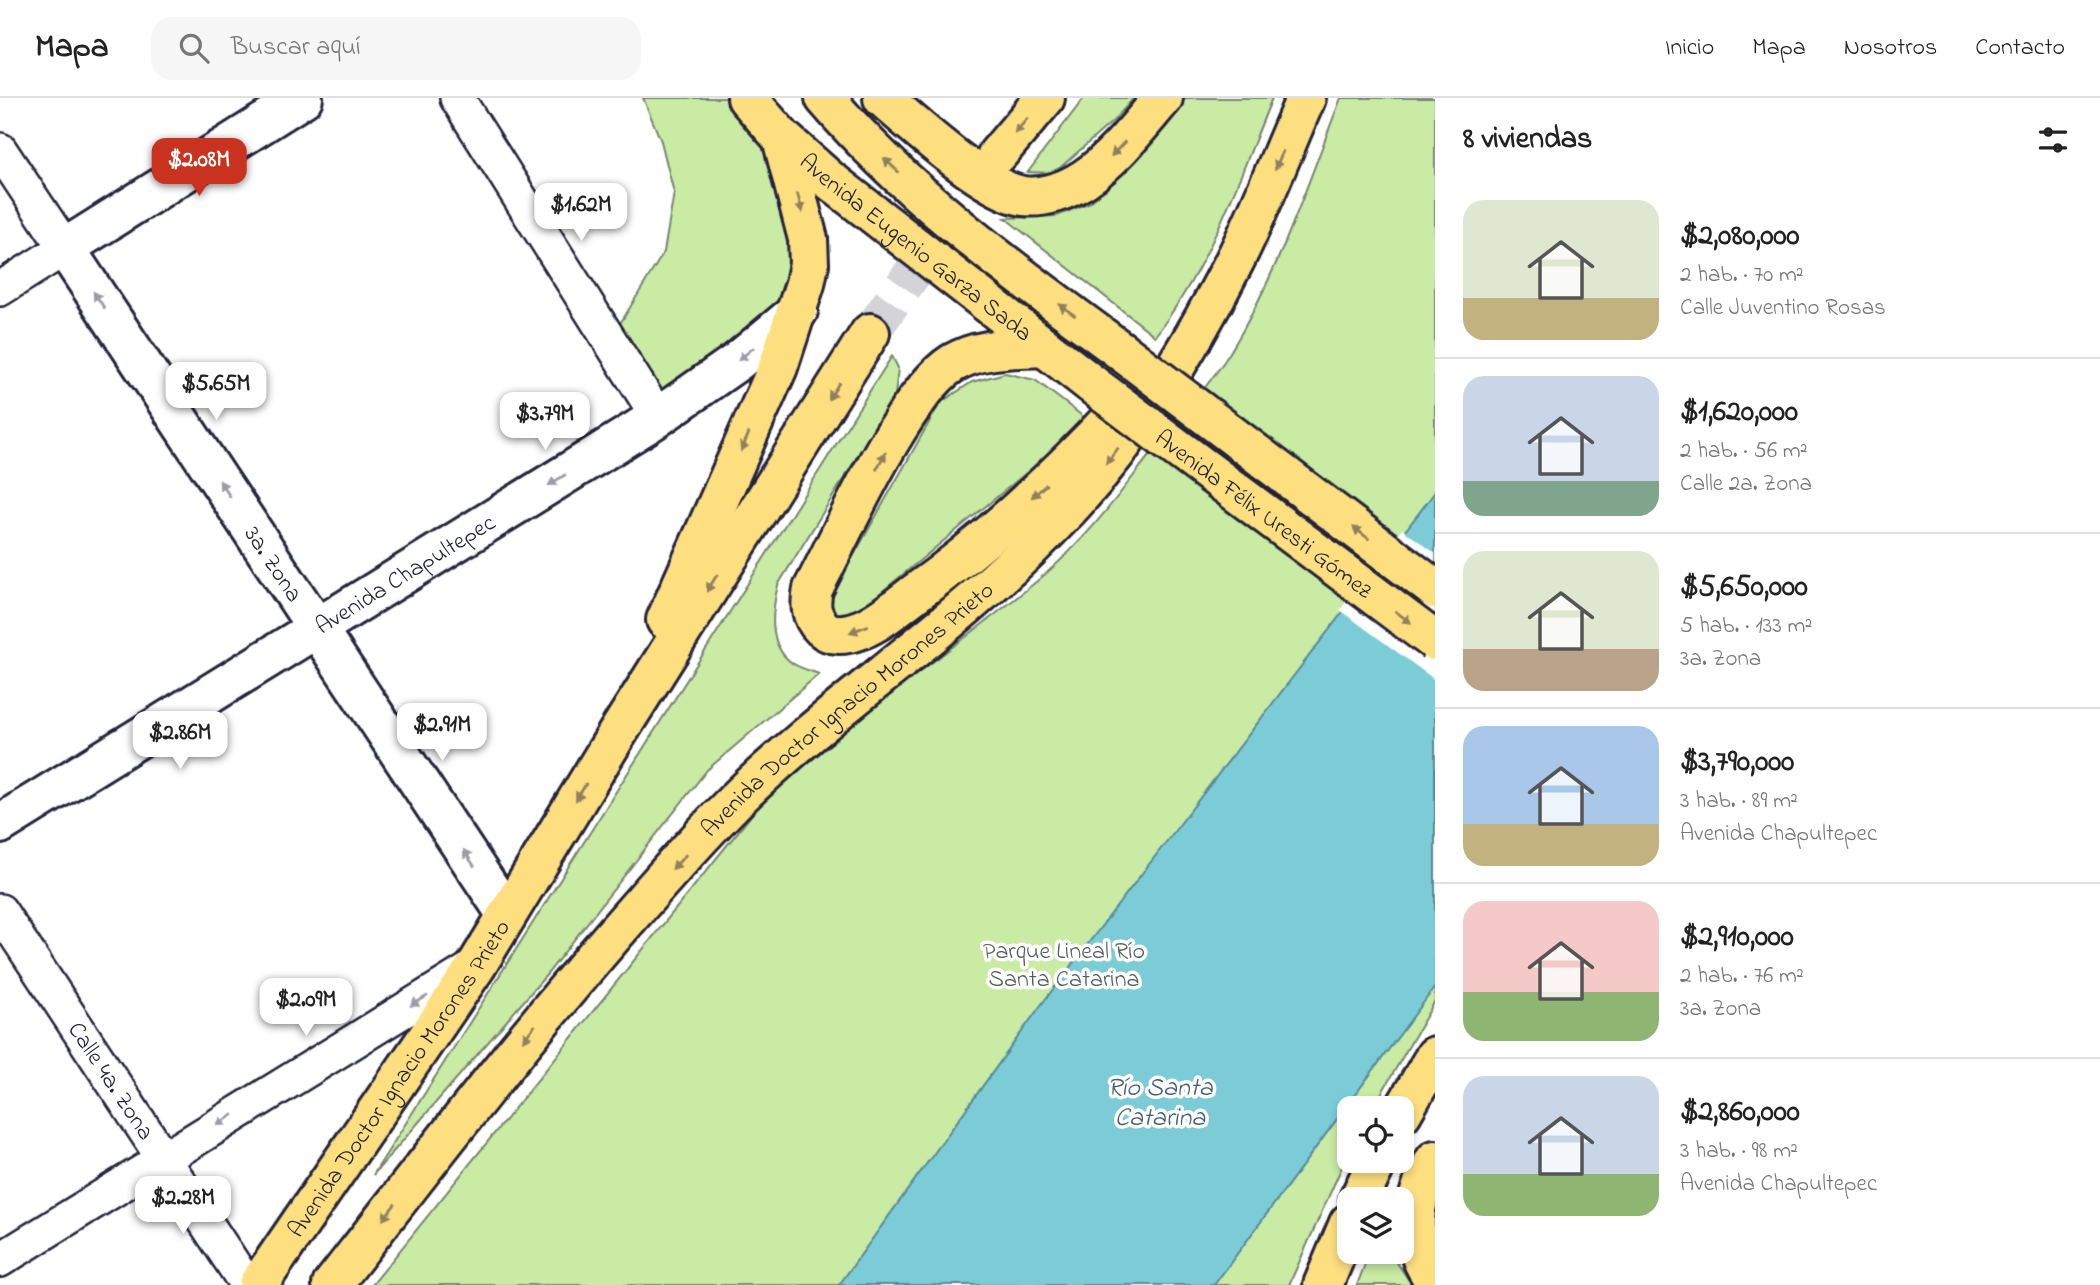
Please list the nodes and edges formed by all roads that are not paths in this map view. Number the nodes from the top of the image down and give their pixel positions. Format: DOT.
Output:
graph roads {
  1 [pos="303,98"];
  2 [pos="457,98"];
  3 [pos="747,98"];
  4 [pos="825,98"];
  5 [pos="883,98"];
  6 [pos="1045,98"];
  7 [pos="1163,98"];
  8 [pos="1307,98"];
  9 [pos="782,138"];
  10 [pos="0,150"];
  11 [pos="997,155"];
  12 [pos="65,248"];
  13 [pos="0,289"];
  14 [pos="799,311"];
  15 [pos="1205,318"];
  16 [pos="870,333"];
  17 [pos="1042,347"];
  18 [pos="1121,351"];
  19 [pos="1093,385"];
  20 [pos="658,417"];
  21 [pos="1435,589"];
  22 [pos="323,636"];
  23 [pos="1435,641"];
  24 [pos="617,734"];
  25 [pos="0,824"];
  26 [pos="0,849"];
  27 [pos="0,911"];
  28 [pos="507,915"];
  29 [pos="477,965"];
  30 [pos="1435,1056"];
  31 [pos="1412,1096"];
  32 [pos="164,1157"];
  33 [pos="1435,1160"];
  34 [pos="1337,1252"];
  35 [pos="0,1260"];
  36 [pos="1435,1281"];
  37 [pos="247,1285"];
  38 [pos="258,1285"];
  39 [pos="332,1285"];
  40 [pos="1323,1285"];
  1 -- 12 [label="main road"];
  2 -- 20 [label="street"];
  3 -- 9 [label="highway, Avenida Eugenio Garza Sada"];
  18 -- 4 [label="highway, Avenida Eugenio Garza Sada, one-way"];
  7 -- 5 [label="highway, one-way"];
  6 -- 11 [label="highway, one-way"];
  8 -- 15 [label="highway, Avenida Doctor Ignacio Morones Prieto, one-way"];
  9 -- 14 [label="highway, one-way"];
  9 -- 17 [label="highway, Avenida Eugenio Garza Sada"];
  10 -- 12 [label="street"];
  12 -- 13 [label="street"];
  22 -- 12 [label="main road, 3a. Zona, one-way"];
  14 -- 20 [label="main road, Avenida Chapultepec, one-way"];
  14 -- 24 [label="highway, one-way"];
  15 -- 17 [label="highway, one-way"];
  15 -- 39 [label="highway, Avenida Doctor Ignacio Morones Prieto, one-way"];
  16 -- 24 [label="highway, Avenida Doctor Ignacio Morones Prieto, one-way"];
  17 -- 19 [label="highway, Avenida Eugenio Garza Sada"];
  21 -- 18 [label="highway, Avenida Félix Uresti Gómez, one-way, bridge"];
  19 -- 23 [label="highway, Avenida Félix Uresti Gómez, one-way, bridge"];
  20 -- 22 [label="main road, Avenida Chapultepec, one-way"];
  22 -- 25 [label="main road, Avenida Chapultepec"];
  22 -- 26 [label="main road"];
  28 -- 22 [label="main road, 3a. Zona, one-way"];
  24 -- 28 [label="highway, Avenida Doctor Ignacio Morones Prieto, one-way"];
  27 -- 32 [label="street, Calle 4a. Zona"];
  28 -- 29 [label="highway, Avenida Doctor Ignacio Morones Prieto"];
  29 -- 32 [label="street, one-way"];
  29 -- 38 [label="highway, Avenida Doctor Ignacio Morones Prieto"];
  30 -- 31 [label="highway"];
  32 -- 35 [label="street"];
  32 -- 37 [label="street, Calle 4a. Zona"];
  33 -- 36 [label="highway"];
  34 -- 40 [label="highway"];
}
